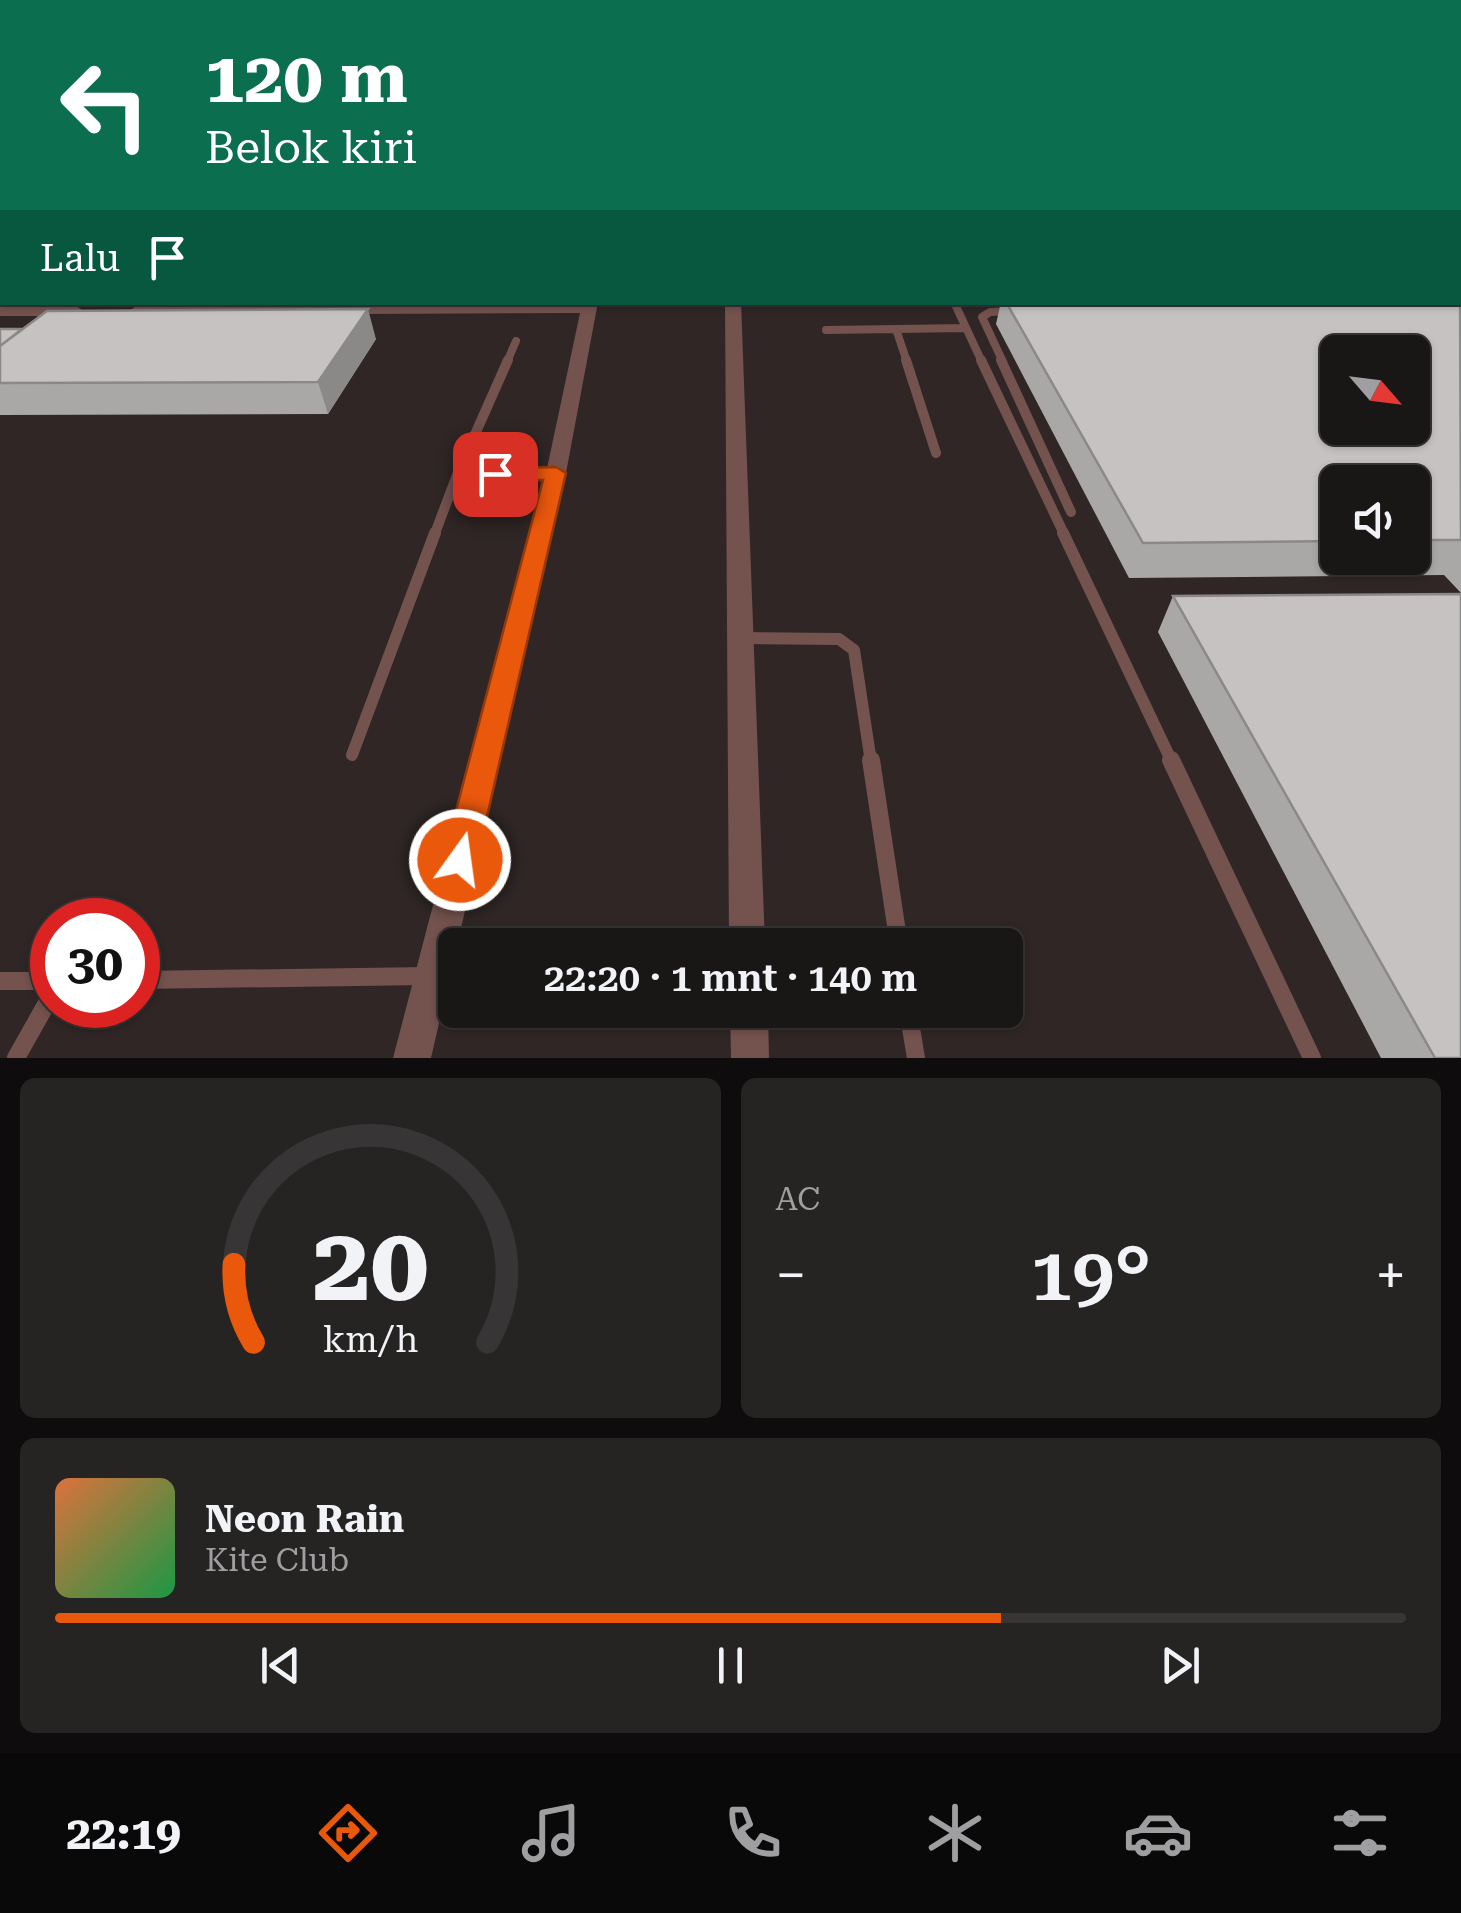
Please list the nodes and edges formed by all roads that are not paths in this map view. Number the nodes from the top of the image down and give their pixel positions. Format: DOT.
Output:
graph roads {
  1 [pos="590,305"];
  2 [pos="733,305"];
  3 [pos="955,305"];
  4 [pos="98,310"];
  5 [pos="118,310"];
  6 [pos="1028,310"];
  7 [pos="0,311"];
  8 [pos="966,328"];
  9 [pos="896,329"];
  10 [pos="826,330"];
  11 [pos="516,341"];
  12 [pos="936,453"];
  13 [pos="495,474"];
  14 [pos="545,474"];
  15 [pos="457,476"];
  16 [pos="1072,512"];
  17 [pos="740,638"];
  18 [pos="352,756"];
  19 [pos="748,928"];
  20 [pos="895,928"];
  21 [pos="432,976"];
  22 [pos="160,980"];
  23 [pos="0,981"];
  24 [pos="30,981"];
  25 [pos="33,1028"];
  26 [pos="749,1028"];
  27 [pos="911,1028"];
  28 [pos="16,1058"];
  29 [pos="412,1058"];
  30 [pos="750,1058"];
  31 [pos="916,1058"];
  32 [pos="1312,1058"];
  1 -- 5 [label="street"];
  1 -- 14 [label="street"];
  2 -- 17 [label="street"];
  3 -- 8 [label="lane"];
  4 -- 7 [label="street"];
  6 -- 16 [label="lane"];
  8 -- 9 [label="lane"];
  8 -- 32 [label="lane"];
  9 -- 10 [label="lane"];
  9 -- 12 [label="lane"];
  11 -- 15 [label="lane"];
  13 -- 14 [label="lane"];
  13 -- 15 [label="lane"];
  14 -- 21 [label="street"];
  15 -- 18 [label="lane"];
  17 -- 19 [label="street"];
  17 -- 20 [label="lane"];
  21 -- 22 [label="lane"];
  21 -- 29 [label="street"];
  23 -- 24 [label="lane"];
  25 -- 28 [label="lane"];
  26 -- 30 [label="street"];
  27 -- 31 [label="lane"];
}
